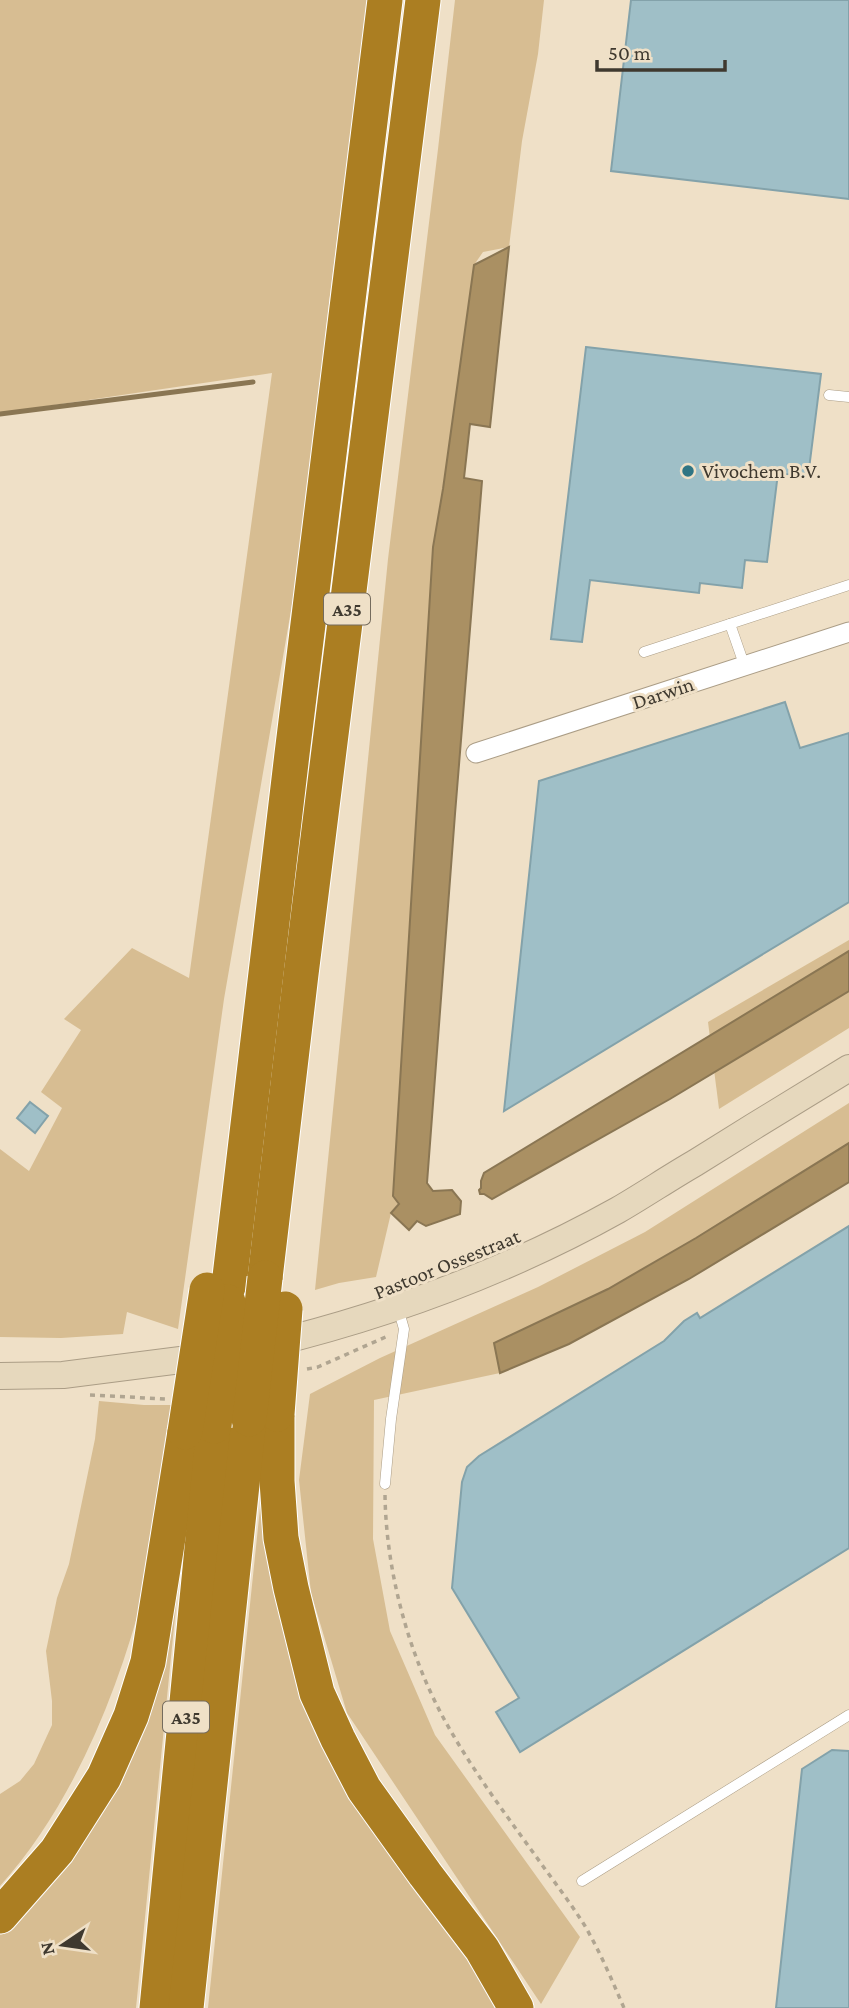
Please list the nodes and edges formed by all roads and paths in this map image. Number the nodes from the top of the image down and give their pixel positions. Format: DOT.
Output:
graph roads {
  1 [pos="385,0"];
  2 [pos="423,0"];
  3 [pos="829,395"];
  4 [pos="849,397"];
  5 [pos="849,585"];
  6 [pos="730,624"];
  7 [pos="849,632"];
  8 [pos="645,652"];
  9 [pos="745,667"];
  10 [pos="476,753"];
  11 [pos="849,1068"];
  12 [pos="398,1308"];
  13 [pos="0,1377"];
  14 [pos="263,1416"];
  15 [pos="200,1429"];
  16 [pos="385,1484"];
  17 [pos="849,1715"];
  18 [pos="582,1881"];
  19 [pos="0,1916"];
  20 [pos="157,2008"];
  21 [pos="186,2008"];
  22 [pos="516,2008"];
  23 [pos="624,2008"];
  1 -- 15 [label="highway, A35, bridge"];
  2 -- 14 [label="highway, A35, bridge"];
  3 -- 4 [label="lane"];
  5 -- 6 [label="lane"];
  6 -- 8 [label="lane"];
  6 -- 9 [label="lane"];
  7 -- 9 [label="street, Darwin"];
  9 -- 10 [label="street, Darwin"];
  11 -- 12 [label="main road, Pastoor Ossestraat"];
  12 -- 13 [label="main road, Pastoor Ossestraat"];
  12 -- 16 [label="lane"];
  14 -- 21 [label="highway, A35"];
  14 -- 22 [label="highway, A35"];
  15 -- 19 [label="highway, A35"];
  15 -- 20 [label="highway, A35"];
  16 -- 23 [label="path"];
  17 -- 18 [label="lane"];
}
